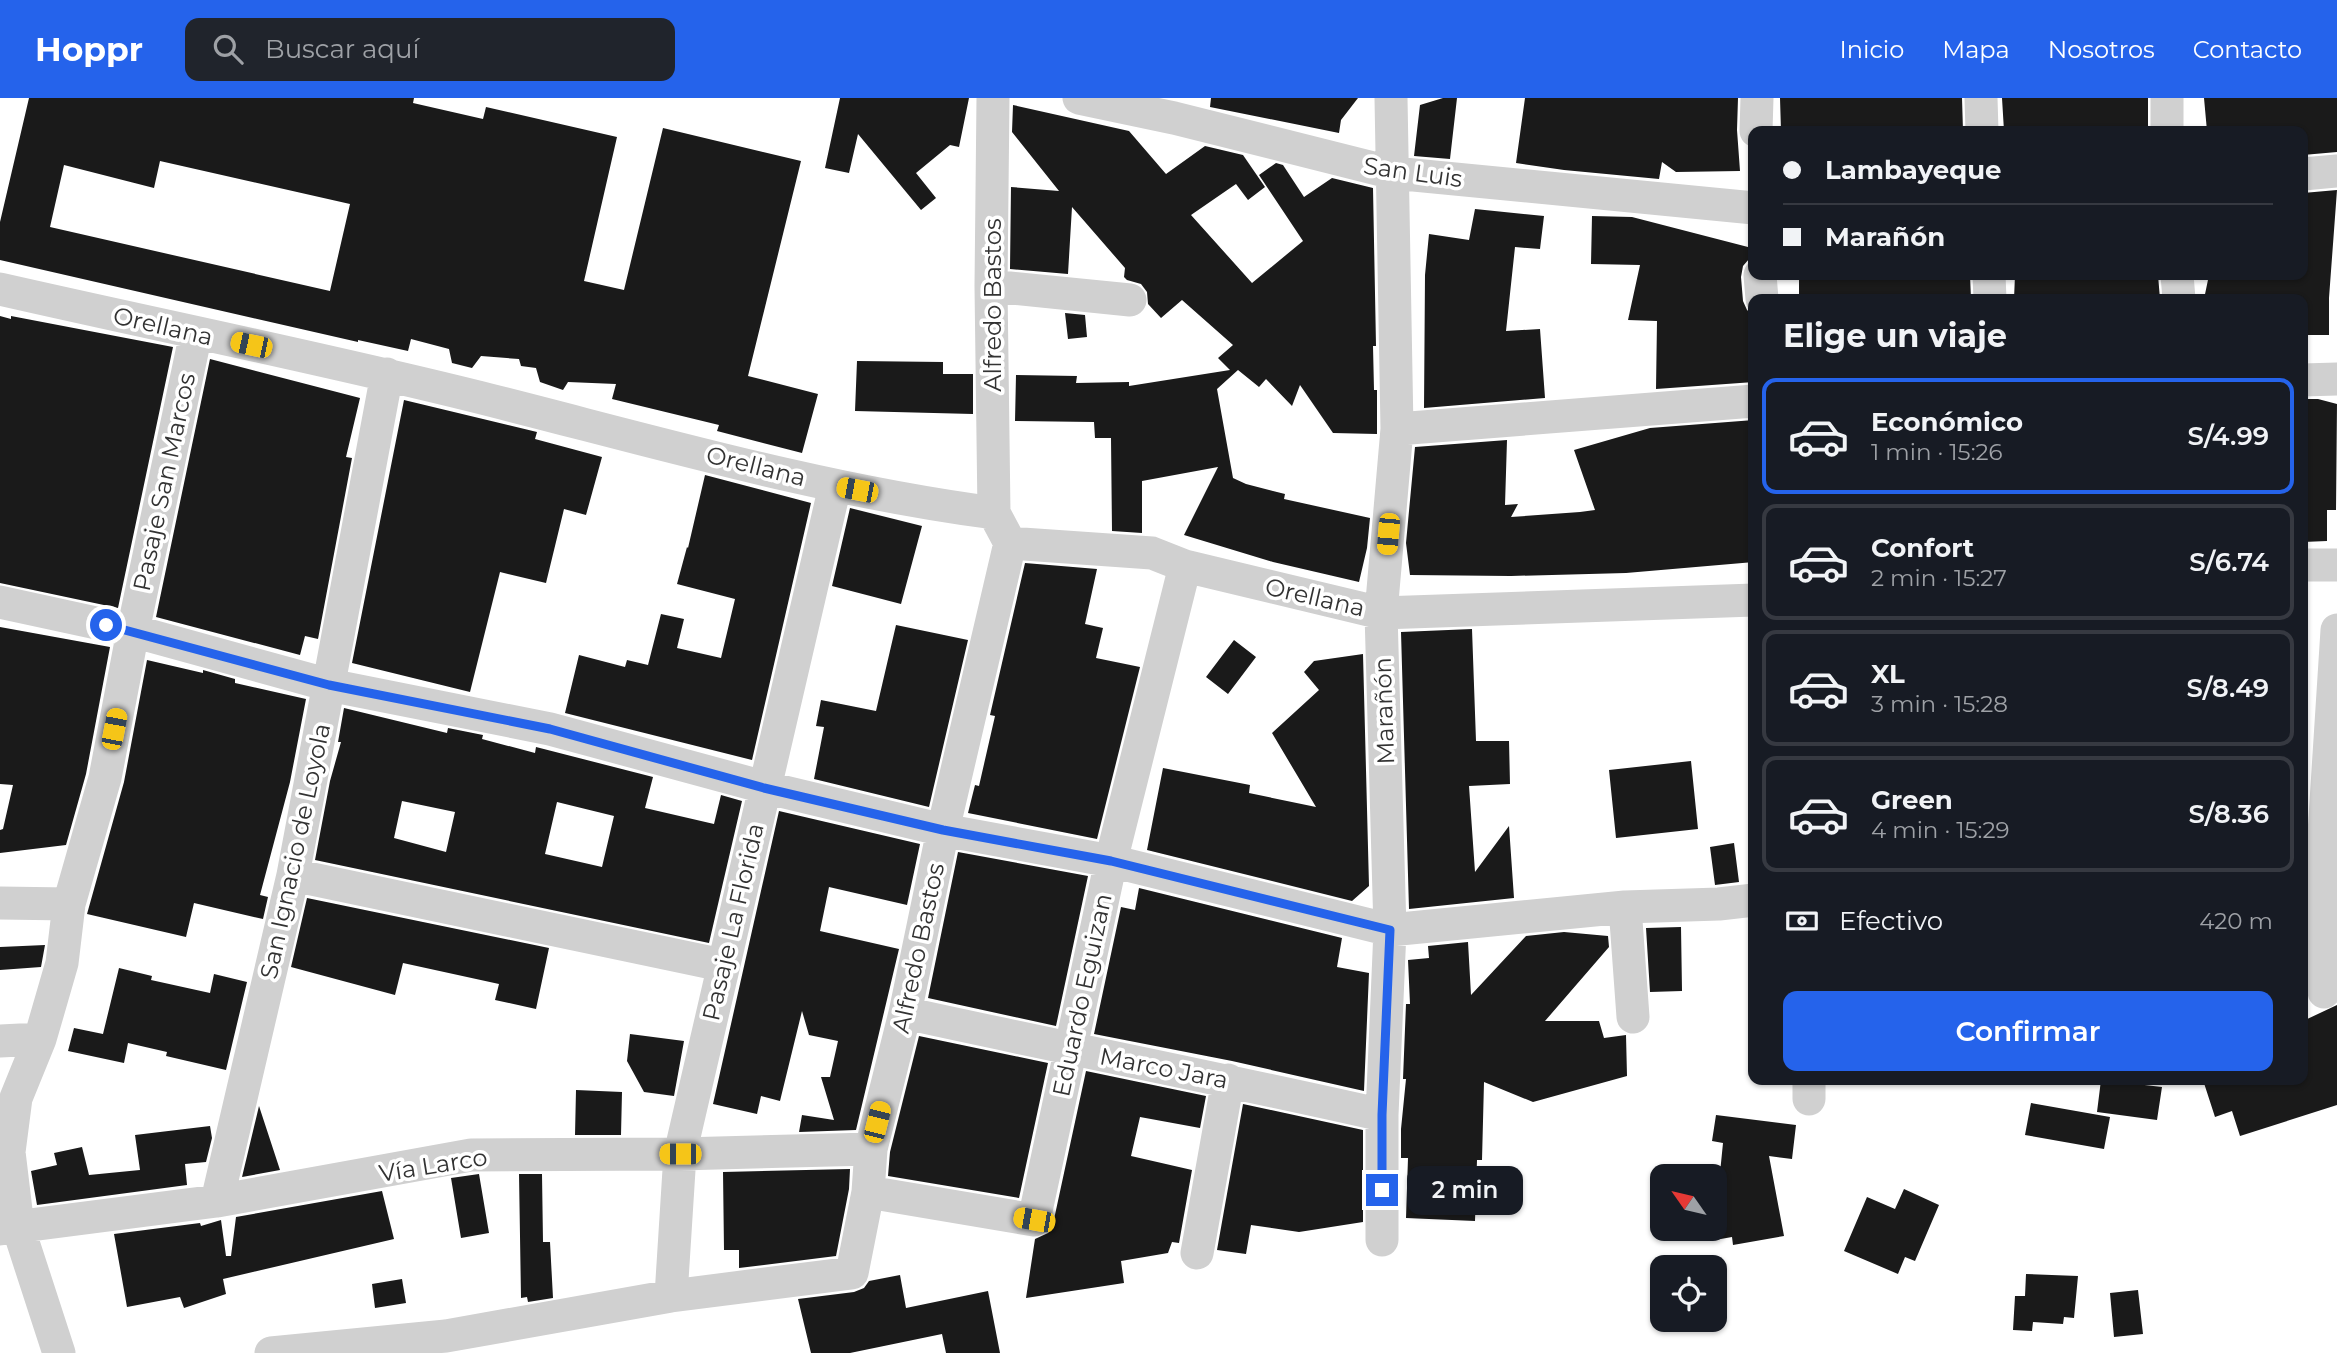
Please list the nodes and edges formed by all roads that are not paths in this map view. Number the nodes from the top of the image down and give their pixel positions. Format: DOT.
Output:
graph roads {
  1 [pos="993,98"];
  2 [pos="1079,98"];
  3 [pos="1391,98"];
  4 [pos="1757,98"];
  5 [pos="1981,98"];
  6 [pos="2167,98"];
  7 [pos="1756,126"];
  8 [pos="1982,126"];
  9 [pos="2167,126"];
  10 [pos="2337,172"];
  11 [pos="1393,173"];
  12 [pos="2308,174"];
  13 [pos="1748,207"];
  14 [pos="991,286"];
  15 [pos="0,289"];
  16 [pos="1130,300"];
  17 [pos="196,333"];
  18 [pos="387,374"];
  19 [pos="2337,379"];
  20 [pos="2308,380"];
  21 [pos="1748,401"];
  22 [pos="1397,429"];
  23 [pos="835,486"];
  24 [pos="994,513"];
  25 [pos="1010,543"];
  26 [pos="2308,565"];
  27 [pos="2337,565"];
  28 [pos="1185,566"];
  29 [pos="1748,600"];
  30 [pos="0,602"];
  31 [pos="1381,613"];
  32 [pos="2337,630"];
  33 [pos="132,631"];
  34 [pos="329,685"];
  35 [pos="764,788"];
  36 [pos="943,830"];
  37 [pos="1111,861"];
  38 [pos="293,875"];
  39 [pos="1748,901"];
  40 [pos="0,903"];
  41 [pos="69,904"];
  42 [pos="1625,907"];
  43 [pos="1390,930"];
  44 [pos="722,965"];
  45 [pos="2321,992"];
  46 [pos="905,1013"];
  47 [pos="1633,1017"];
  48 [pos="40,1039"];
  49 [pos="0,1041"];
  50 [pos="1069,1049"];
  51 [pos="1228,1080"];
  52 [pos="1382,1115"];
  53 [pos="871,1149"];
  54 [pos="680,1154"];
  55 [pos="868,1192"];
  56 [pos="217,1201"];
  57 [pos="9,1228"];
  58 [pos="1382,1240"];
  59 [pos="1196,1253"];
  60 [pos="671,1296"];
  61 [pos="59,1353"];
  62 [pos="271,1353"];
  1 -- 14 [label="street, Alfredo Bastos"];
  2 -- 11 [label="street, San Luis"];
  3 -- 11 [label="street, Marañón"];
  4 -- 7 [label="street"];
  5 -- 8 [label="street"];
  6 -- 9 [label="street"];
  10 -- 12 [label="street"];
  11 -- 13 [label="street, San Luis"];
  11 -- 22 [label="street, Marañón"];
  14 -- 16 [label="street"];
  14 -- 24 [label="street, Alfredo Bastos"];
  15 -- 17 [label="street, Orellana"];
  17 -- 18 [label="street, Orellana"];
  17 -- 33 [label="street, Pasaje San Marcos"];
  18 -- 23 [label="street, Orellana"];
  18 -- 34 [label="street, San Ignacio de Loyola"];
  19 -- 20 [label="street"];
  21 -- 22 [label="street"];
  22 -- 31 [label="street, Marañón"];
  23 -- 24 [label="street, Orellana"];
  23 -- 35 [label="street, Pasaje La Florida"];
  24 -- 25 [label="street"];
  25 -- 28 [label="street, Orellana"];
  25 -- 36 [label="street, Alfredo Bastos"];
  26 -- 27 [label="street"];
  28 -- 31 [label="street, Orellana"];
  28 -- 37 [label="street, Eduardo Eguizan"];
  29 -- 31 [label="street, Orellana"];
  30 -- 33 [label="street"];
  31 -- 43 [label="street, Marañón"];
  32 -- 45 [label="street"];
  33 -- 34 [label="street"];
  33 -- 41 [label="street, Pasaje San Marcos"];
  34 -- 35 [label="street"];
  34 -- 38 [label="street, San Ignacio de Loyola"];
  35 -- 36 [label="street"];
  35 -- 44 [label="street, Pasaje La Florida"];
  36 -- 37 [label="street"];
  36 -- 46 [label="street, Alfredo Bastos"];
  37 -- 43 [label="street"];
  37 -- 50 [label="street, Eduardo Eguizan"];
  38 -- 44 [label="street"];
  38 -- 56 [label="street, San Ignacio de Loyola"];
  39 -- 42 [label="street"];
  40 -- 41 [label="street"];
  41 -- 48 [label="street, Pasaje San Marcos"];
  42 -- 43 [label="street"];
  42 -- 47 [label="street"];
  43 -- 52 [label="street, Marañón"];
  44 -- 54 [label="street, Pasaje La Florida"];
  46 -- 50 [label="street, Marco Jara"];
  46 -- 53 [label="street, Alfredo Bastos"];
  48 -- 49 [label="street"];
  48 -- 57 [label="street, Pasaje San Marcos"];
  50 -- 51 [label="street, Marco Jara"];
  50 -- 55 [label="street, Eduardo Eguizan"];
  51 -- 52 [label="street, Marco Jara"];
  51 -- 59 [label="street"];
  52 -- 58 [label="street, Marañón"];
  53 -- 54 [label="street, Vía Larco"];
  53 -- 55 [label="street, Alfredo Bastos"];
  54 -- 56 [label="street, Vía Larco"];
  54 -- 60 [label="street, Pasaje La Florida"];
  55 -- 60 [label="street, Alfredo Bastos"];
  56 -- 57 [label="street, Vía Larco"];
  57 -- 61 [label="street, Pasaje San Marcos"];
  60 -- 62 [label="street"];
}
